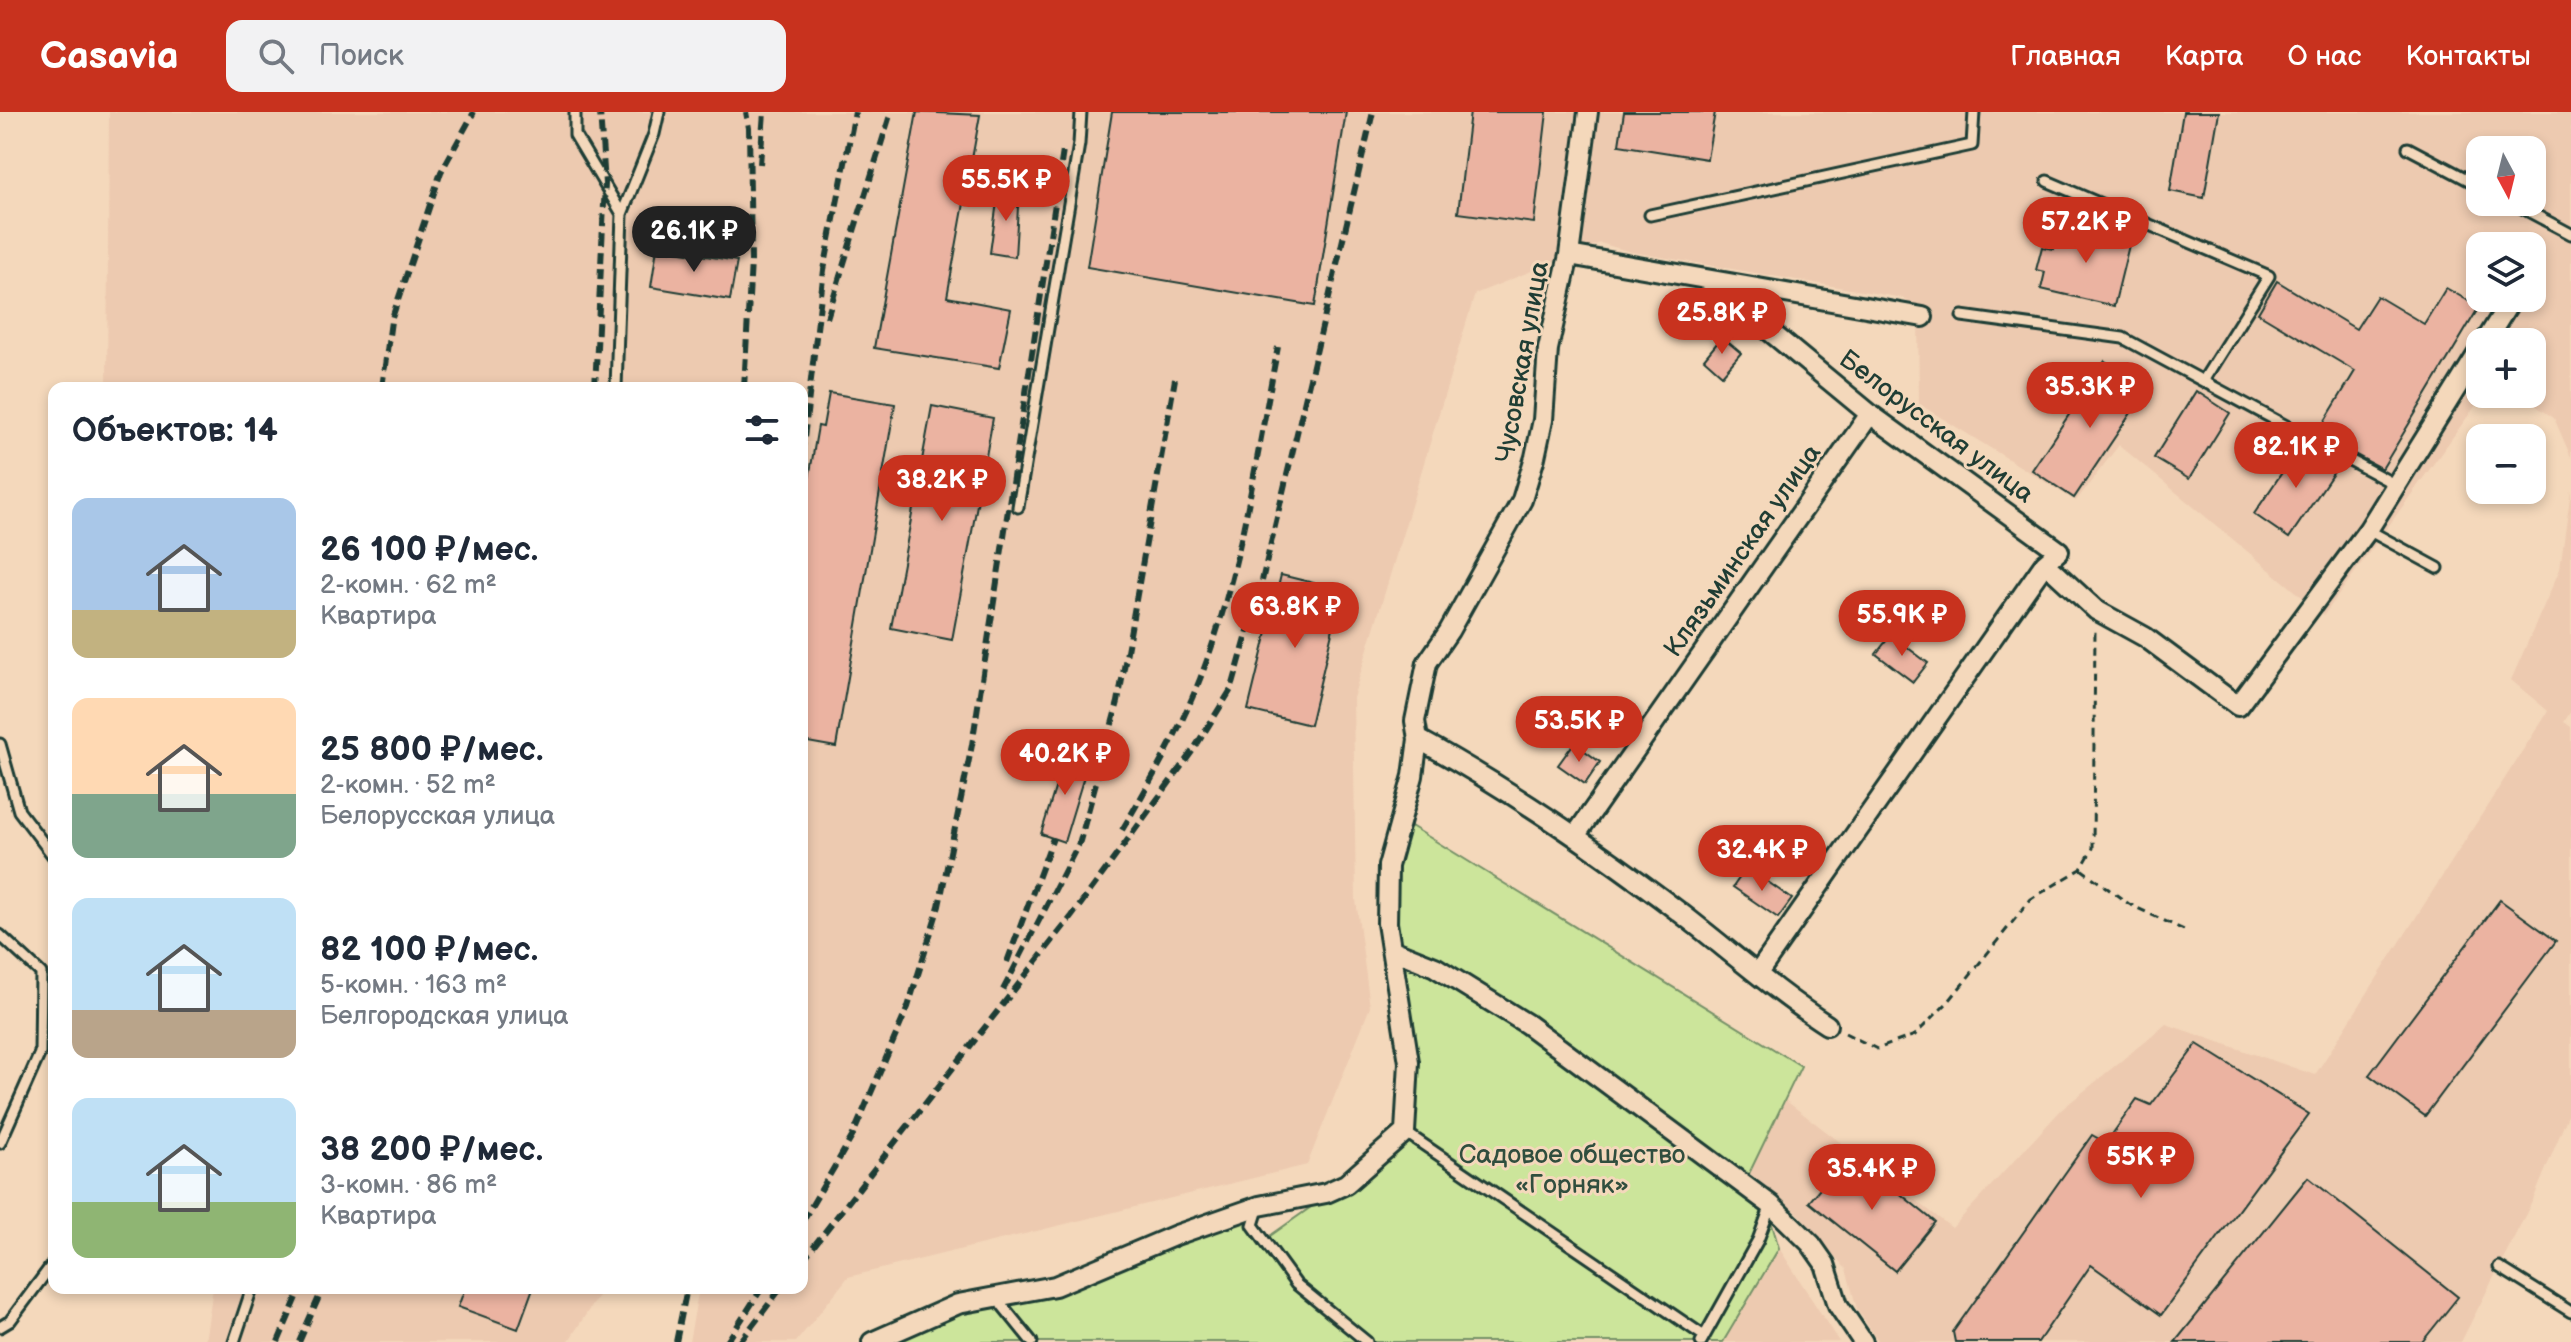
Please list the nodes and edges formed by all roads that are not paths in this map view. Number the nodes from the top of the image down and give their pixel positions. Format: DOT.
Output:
graph roads {
  1 [pos="575,112"];
  2 [pos="659,112"];
  3 [pos="1081,112"];
  4 [pos="1588,112"];
  5 [pos="1974,112"];
  6 [pos="2408,148"];
  7 [pos="2466,179"];
  8 [pos="2047,181"];
  9 [pos="622,214"];
  10 [pos="1650,215"];
  11 [pos="2537,216"];
  12 [pos="2571,234"];
  13 [pos="1569,255"];
  14 [pos="1710,282"];
  15 [pos="1962,316"];
  16 [pos="1923,317"];
  17 [pos="2466,372"];
  18 [pos="2203,381"];
  19 [pos="616,382"];
  20 [pos="1870,414"];
  21 [pos="2396,485"];
  22 [pos="1018,507"];
  23 [pos="2368,530"];
  24 [pos="2052,557"];
  25 [pos="2438,568"];
  26 [pos="1418,739"];
  27 [pos="0,744"];
  28 [pos="1575,836"];
  29 [pos="48,849"];
  30 [pos="0,935"];
  31 [pos="1393,950"];
  32 [pos="1758,973"];
  33 [pos="1827,1025"];
  34 [pos="1405,1132"];
  35 [pos="0,1143"];
  36 [pos="1771,1205"];
  37 [pos="1259,1206"];
  38 [pos="2499,1267"];
  39 [pos="48,1270"];
  40 [pos="250,1294"];
  41 [pos="1002,1297"];
  42 [pos="2571,1312"];
  43 [pos="0,1327"];
  44 [pos="1702,1339"];
  45 [pos="234,1342"];
  46 [pos="872,1342"];
  47 [pos="1032,1342"];
  48 [pos="1367,1342"];
  49 [pos="1863,1342"];
  1 -- 9 [label="lane"];
  2 -- 9 [label="lane"];
  3 -- 22 [label="lane"];
  4 -- 13 [label="street, Чусовская улица"];
  5 -- 10 [label="lane"];
  6 -- 7 [label="lane"];
  8 -- 18 [label="lane"];
  9 -- 19 [label="lane"];
  11 -- 12 [label="lane"];
  13 -- 14 [label="street"];
  13 -- 26 [label="street, Чусовская улица"];
  14 -- 16 [label="street"];
  14 -- 20 [label="street, Белорусская улица"];
  15 -- 18 [label="lane"];
  17 -- 21 [label="street"];
  18 -- 21 [label="lane"];
  20 -- 24 [label="street, Белорусская улица"];
  20 -- 28 [label="street, Клязьминская улица"];
  21 -- 23 [label="street"];
  23 -- 24 [label="street, Белорусская улица"];
  23 -- 25 [label="lane"];
  24 -- 32 [label="street"];
  26 -- 28 [label="street"];
  26 -- 31 [label="street, Чусовская улица"];
  27 -- 29 [label="lane"];
  28 -- 32 [label="street"];
  30 -- 35 [label="lane"];
  31 -- 34 [label="street, Чусовская улица"];
  31 -- 36 [label="street"];
  32 -- 33 [label="street"];
  34 -- 37 [label="street"];
  34 -- 44 [label="lane"];
  36 -- 44 [label="lane"];
  36 -- 49 [label="street"];
  37 -- 41 [label="street"];
  37 -- 48 [label="lane"];
  38 -- 42 [label="lane"];
  39 -- 43 [label="lane"];
  40 -- 45 [label="lane"];
  41 -- 46 [label="street"];
  41 -- 47 [label="lane"];
}
